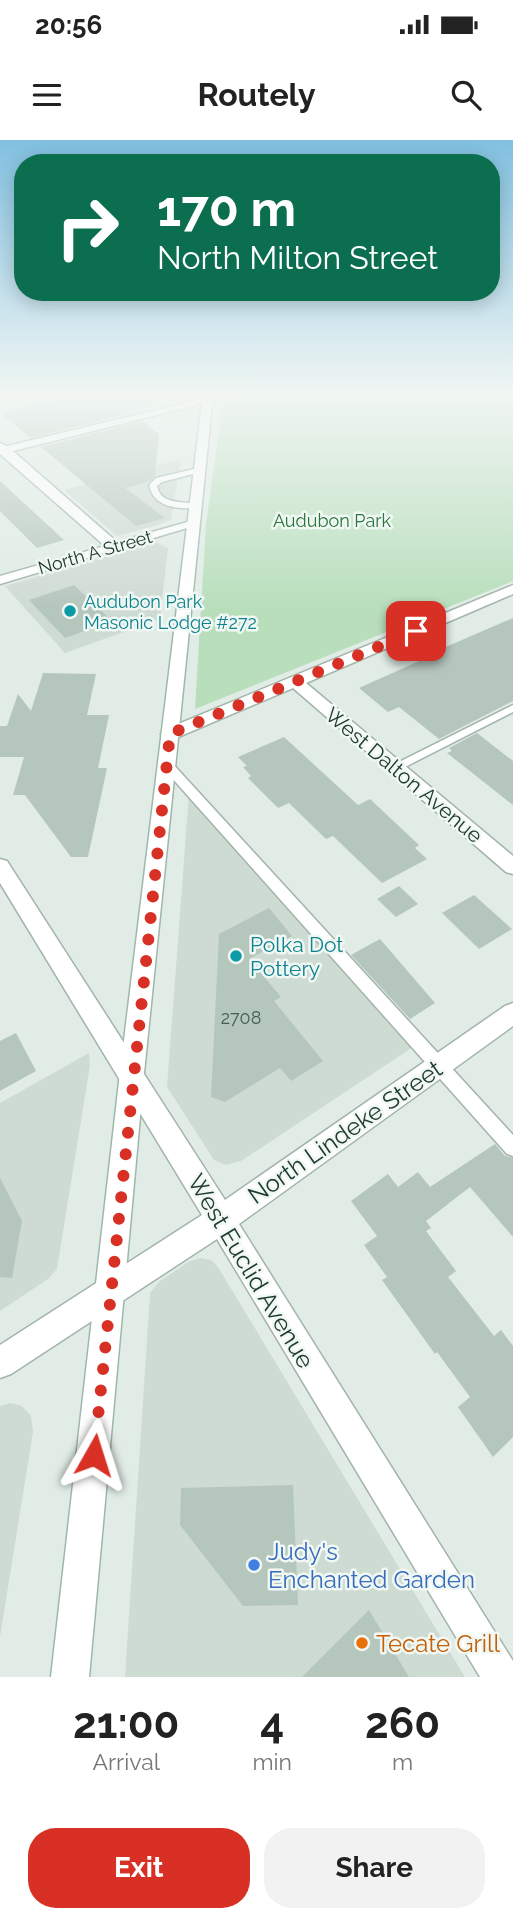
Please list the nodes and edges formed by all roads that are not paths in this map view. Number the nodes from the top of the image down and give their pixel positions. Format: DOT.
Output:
graph roads {
  1 [pos="21,467"];
  2 [pos="198,467"];
  3 [pos="198,470"];
  4 [pos="194,506"];
  5 [pos="191,525"];
  6 [pos="113,546"];
  7 [pos="0,580"];
  8 [pos="513,589"];
  9 [pos="295,682"];
  10 [pos="513,708"];
  11 [pos="170,734"];
  12 [pos="167,765"];
  13 [pos="395,767"];
  14 [pos="0,866"];
  15 [pos="513,867"];
  16 [pos="513,1013"];
  17 [pos="440,1066"];
  18 [pos="132,1073"];
  19 [pos="513,1148"];
  20 [pos="219,1220"];
  21 [pos="112,1289"];
  22 [pos="0,1363"];
  23 [pos="70,1677"];
  24 [pos="501,1677"];
  1 -- 6 [label="street"];
  2 -- 3 [label="street"];
  3 -- 4 [label="street"];
  3 -- 4 [label="lane"];
  4 -- 5 [label="street"];
  5 -- 6 [label="street, North A Street"];
  5 -- 11 [label="street"];
  6 -- 7 [label="street, North A Street"];
  8 -- 9 [label="street"];
  9 -- 11 [label="street"];
  9 -- 13 [label="street, West Dalton Avenue"];
  10 -- 13 [label="lane"];
  11 -- 12 [label="street"];
  12 -- 17 [label="lane"];
  12 -- 18 [label="street"];
  13 -- 15 [label="street, West Dalton Avenue"];
  14 -- 18 [label="street, West Euclid Avenue"];
  16 -- 17 [label="street, North Lindeke Street"];
  17 -- 19 [label="lane"];
  17 -- 20 [label="street, North Lindeke Street"];
  18 -- 20 [label="street, West Euclid Avenue"];
  18 -- 21 [label="street"];
  20 -- 21 [label="street, North Lindeke Street"];
  20 -- 24 [label="street, West Euclid Avenue"];
  21 -- 22 [label="street, North Lindeke Street"];
  21 -- 23 [label="street"];
}
